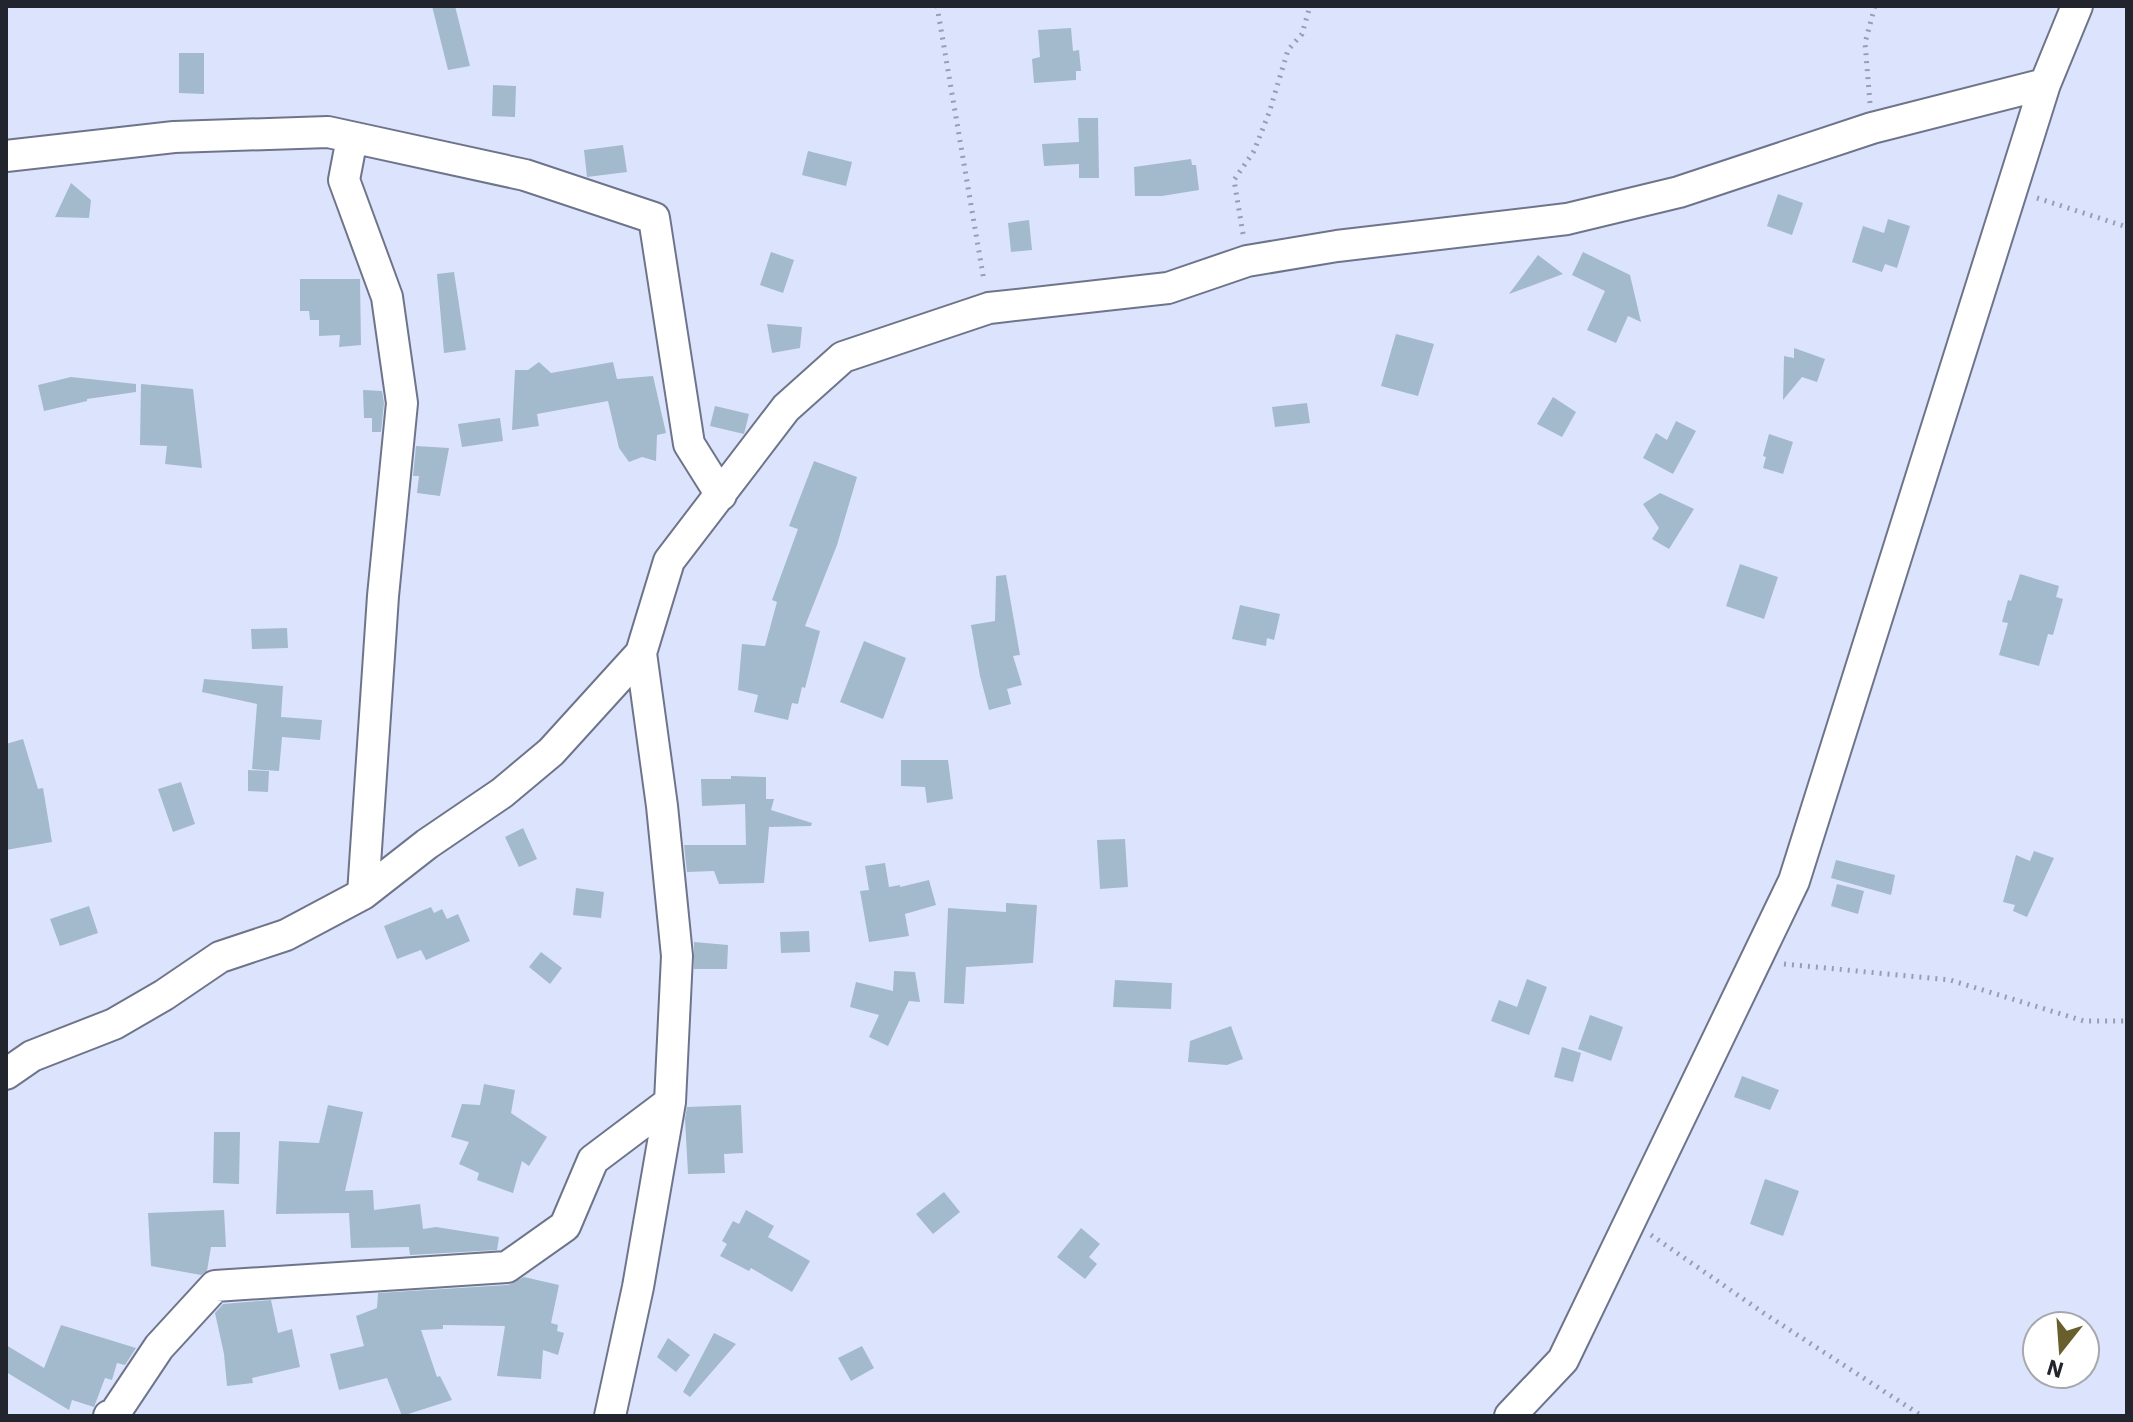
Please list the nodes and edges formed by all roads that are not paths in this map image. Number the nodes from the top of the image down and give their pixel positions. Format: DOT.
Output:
graph roads {
  1 [pos="2077,6"];
  2 [pos="2045,84"];
  3 [pos="352,138"];
  4 [pos="6,156"];
  5 [pos="721,495"];
  6 [pos="641,653"];
  7 [pos="363,894"];
  8 [pos="6,1074"];
  9 [pos="670,1102"];
  10 [pos="109,1416"];
  11 [pos="610,1416"];
  12 [pos="1510,1416"];
  1 -- 2 [label="street"];
  2 -- 5 [label="street"];
  2 -- 12 [label="street"];
  3 -- 4 [label="street"];
  3 -- 5 [label="street"];
  3 -- 7 [label="street"];
  5 -- 6 [label="street"];
  6 -- 7 [label="street"];
  6 -- 9 [label="street"];
  7 -- 8 [label="street"];
  9 -- 10 [label="street"];
  9 -- 11 [label="street"];
}
